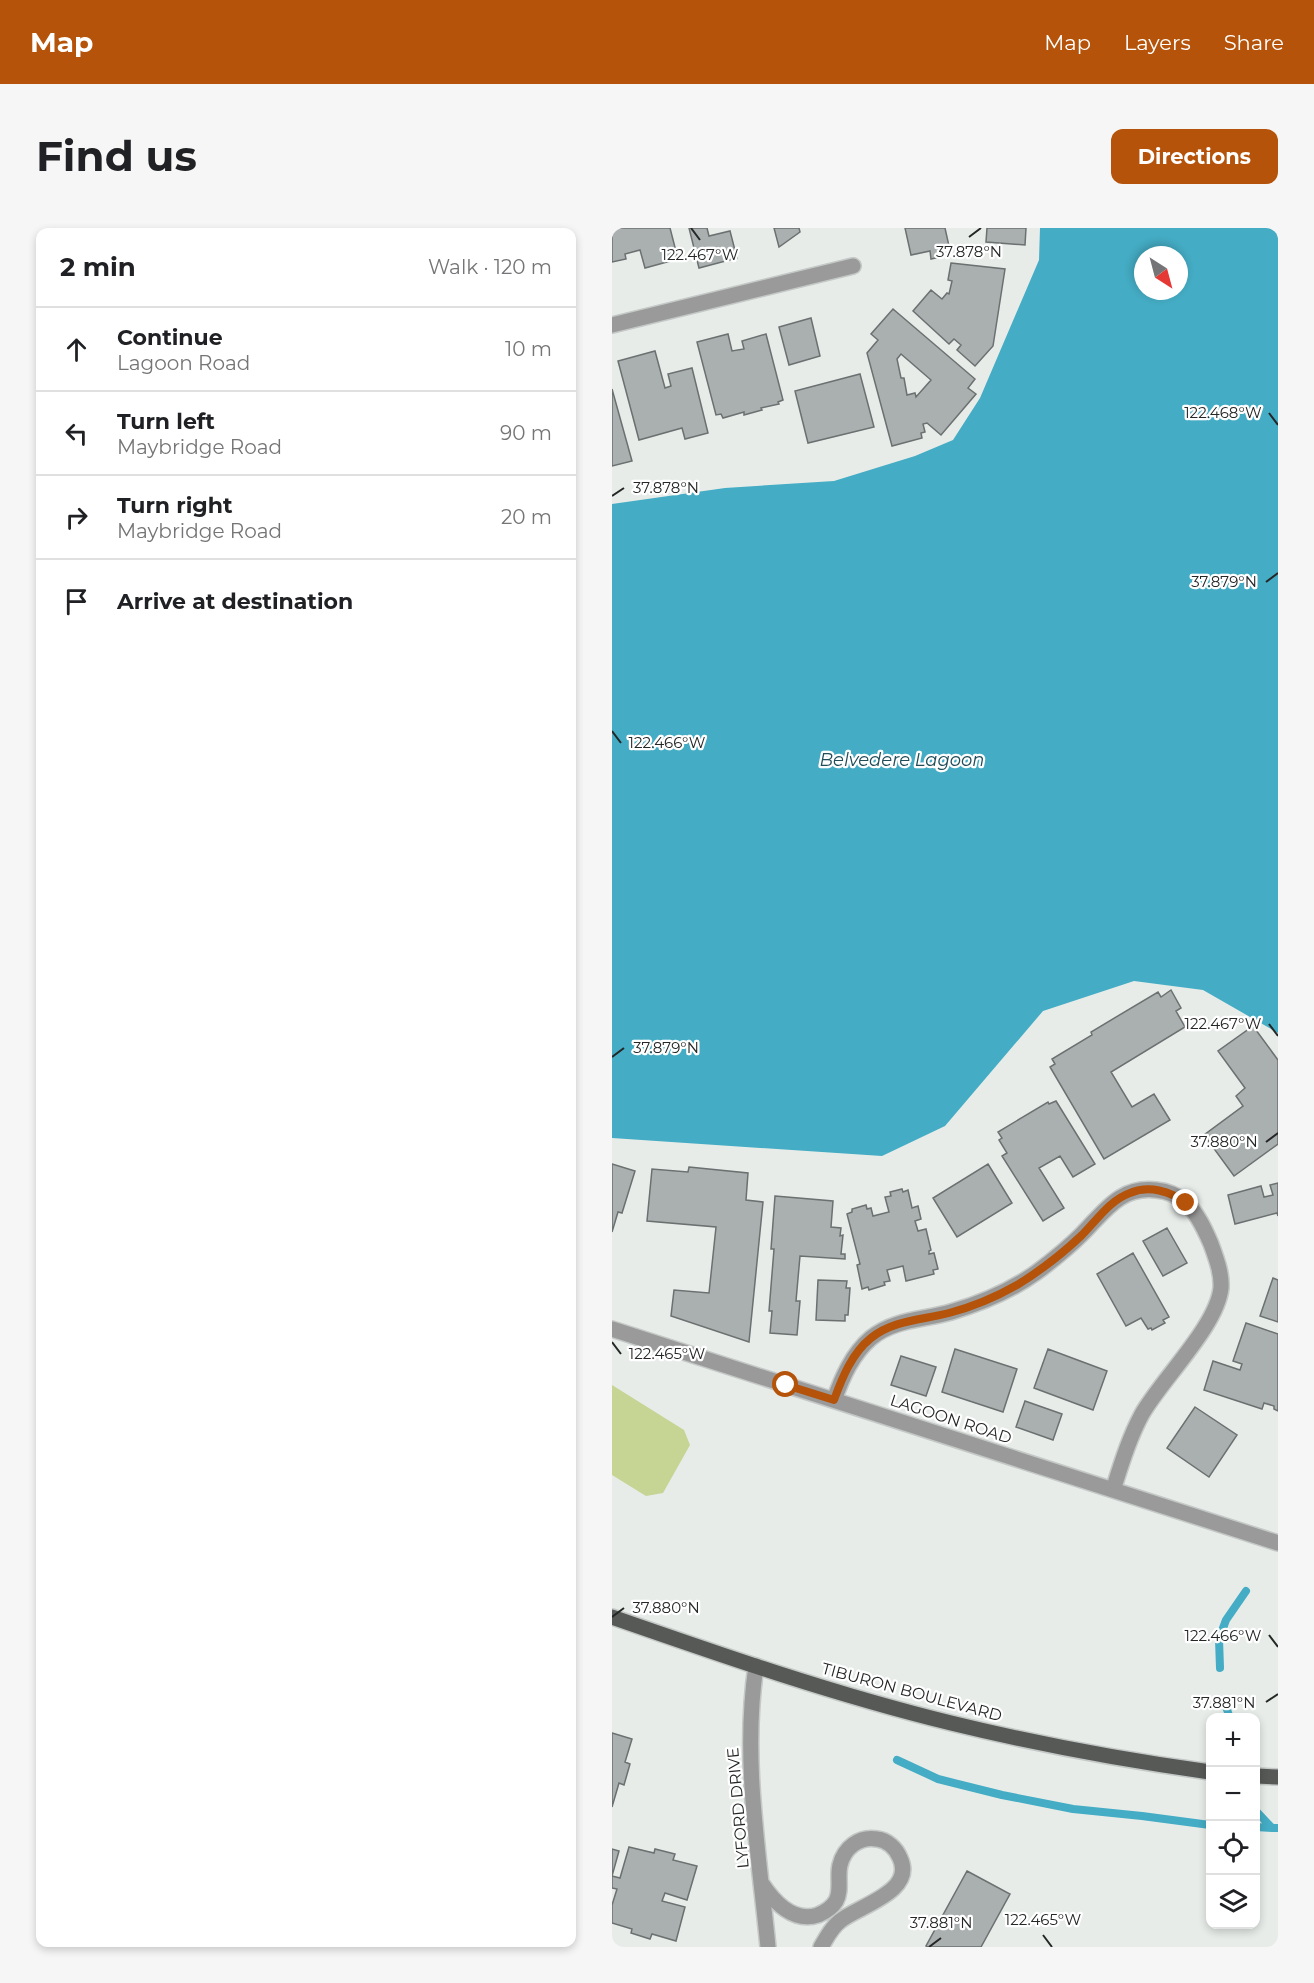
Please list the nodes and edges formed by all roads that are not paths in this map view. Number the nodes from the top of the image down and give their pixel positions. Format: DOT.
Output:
graph roads {
  1 [pos="853,266"];
  2 [pos="612,325"];
  3 [pos="612,1329"];
  4 [pos="834,1400"];
  5 [pos="1113,1490"];
  6 [pos="1278,1543"];
  7 [pos="612,1617"];
  8 [pos="756,1666"];
  9 [pos="1206,1771"];
  10 [pos="1260,1776"];
  11 [pos="1278,1777"];
  12 [pos="762,1884"];
  13 [pos="768,1947"];
  14 [pos="821,1947"];
  1 -- 2 [label="street"];
  3 -- 4 [label="street, LAGOON ROAD"];
  4 -- 5 [label="street, LAGOON ROAD"];
  4 -- 5 [label="street"];
  5 -- 6 [label="street, LAGOON ROAD"];
  7 -- 8 [label="main road, TIBURON BOULEVARD"];
  8 -- 9 [label="main road, TIBURON BOULEVARD"];
  8 -- 12 [label="street, LYFORD DRIVE"];
  10 -- 11 [label="main road"];
  12 -- 13 [label="street, LYFORD DRIVE"];
  12 -- 14 [label="street"];
}
